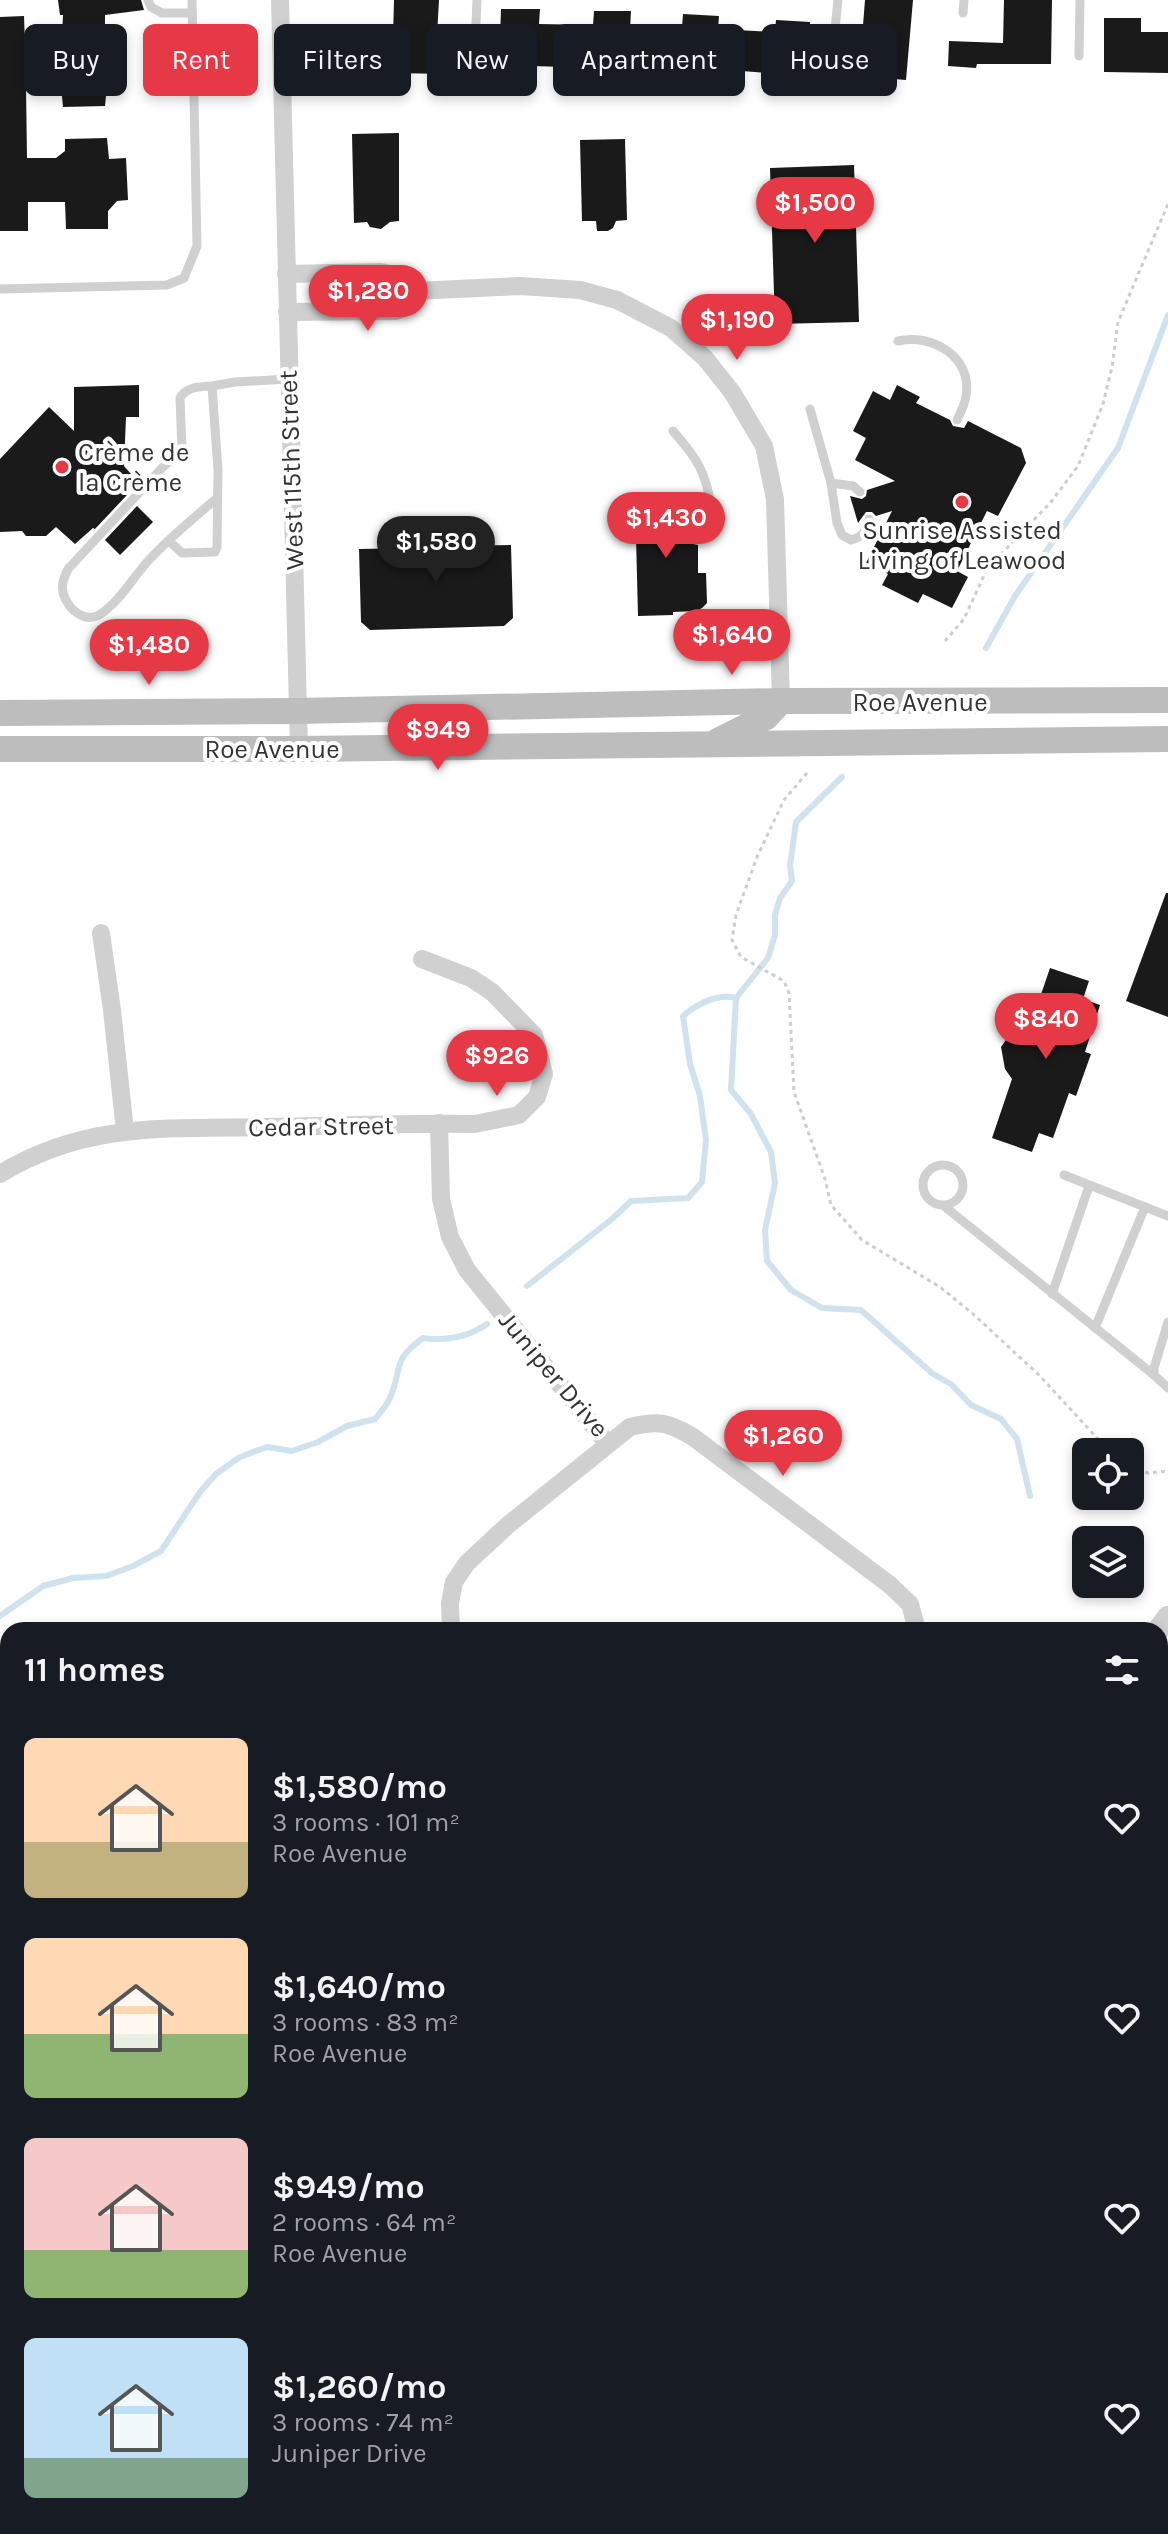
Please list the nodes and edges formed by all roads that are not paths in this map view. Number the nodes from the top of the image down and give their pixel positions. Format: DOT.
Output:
graph roads {
  1 [pos="148,0"];
  2 [pos="192,0"];
  3 [pos="280,0"];
  4 [pos="477,0"];
  5 [pos="838,0"];
  6 [pos="964,0"];
  7 [pos="1080,0"];
  8 [pos="192,13"];
  9 [pos="963,13"];
  10 [pos="476,24"];
  11 [pos="836,24"];
  12 [pos="1079,56"];
  13 [pos="286,274"];
  14 [pos="0,289"];
  15 [pos="415,291"];
  16 [pos="287,312"];
  17 [pos="898,341"];
  18 [pos="288,379"];
  19 [pos="212,386"];
  20 [pos="810,409"];
  21 [pos="957,420"];
  22 [pos="673,431"];
  23 [pos="831,483"];
  24 [pos="860,492"];
  25 [pos="217,498"];
  26 [pos="869,519"];
  27 [pos="698,538"];
  28 [pos="169,541"];
  29 [pos="1168,700"];
  30 [pos="781,701"];
  31 [pos="298,711"];
  32 [pos="0,713"];
  33 [pos="1168,739"];
  34 [pos="711,744"];
  35 [pos="0,749"];
  36 [pos="299,749"];
  37 [pos="101,933"];
  38 [pos="422,959"];
  39 [pos="439,1123"];
  40 [pos="125,1131"];
  41 [pos="0,1174"];
  42 [pos="1064,1175"];
  43 [pos="1089,1186"];
  44 [pos="944,1206"];
  45 [pos="1145,1207"];
  46 [pos="1168,1216"];
  47 [pos="1052,1294"];
  48 [pos="1168,1322"];
  49 [pos="1095,1328"];
  50 [pos="1154,1375"];
  51 [pos="1168,1388"];
  52 [pos="608,1444"];
  53 [pos="451,1622"];
  54 [pos="915,1622"];
  1 -- 8 [label="lane"];
  2 -- 8 [label="lane"];
  3 -- 13 [label="street, West 115th Street"];
  4 -- 10 [label="lane"];
  5 -- 11 [label="lane"];
  6 -- 9 [label="lane"];
  7 -- 12 [label="lane"];
  8 -- 14 [label="lane"];
  13 -- 15 [label="street"];
  13 -- 16 [label="street, West 115th Street"];
  15 -- 16 [label="street"];
  15 -- 30 [label="street"];
  16 -- 18 [label="street, West 115th Street"];
  17 -- 21 [label="lane"];
  18 -- 19 [label="lane"];
  18 -- 31 [label="street, West 115th Street"];
  19 -- 25 [label="lane"];
  19 -- 28 [label="lane"];
  20 -- 23 [label="lane"];
  22 -- 27 [label="lane"];
  23 -- 24 [label="lane"];
  23 -- 26 [label="lane"];
  25 -- 28 [label="lane"];
  25 -- 28 [label="lane"];
  29 -- 30 [label="main road, Roe Avenue"];
  30 -- 31 [label="main road, Roe Avenue"];
  30 -- 34 [label="main road"];
  31 -- 32 [label="main road, Roe Avenue"];
  31 -- 36 [label="street, West 115th Street"];
  33 -- 34 [label="main road, Roe Avenue"];
  34 -- 36 [label="main road, Roe Avenue"];
  35 -- 36 [label="main road, Roe Avenue"];
  37 -- 40 [label="street"];
  38 -- 39 [label="street, Cedar Street"];
  39 -- 40 [label="street, Cedar Street"];
  39 -- 52 [label="street, Juniper Drive"];
  40 -- 41 [label="street, Cedar Street"];
  42 -- 43 [label="lane"];
  43 -- 45 [label="lane"];
  43 -- 47 [label="lane"];
  44 -- 44 [label="lane"];
  44 -- 47 [label="lane"];
  45 -- 46 [label="lane"];
  45 -- 49 [label="lane"];
  47 -- 49 [label="lane"];
  48 -- 50 [label="lane"];
  49 -- 50 [label="lane"];
  50 -- 51 [label="lane"];
  52 -- 53 [label="street"];
  52 -- 54 [label="street, Juniper Drive"];
}
